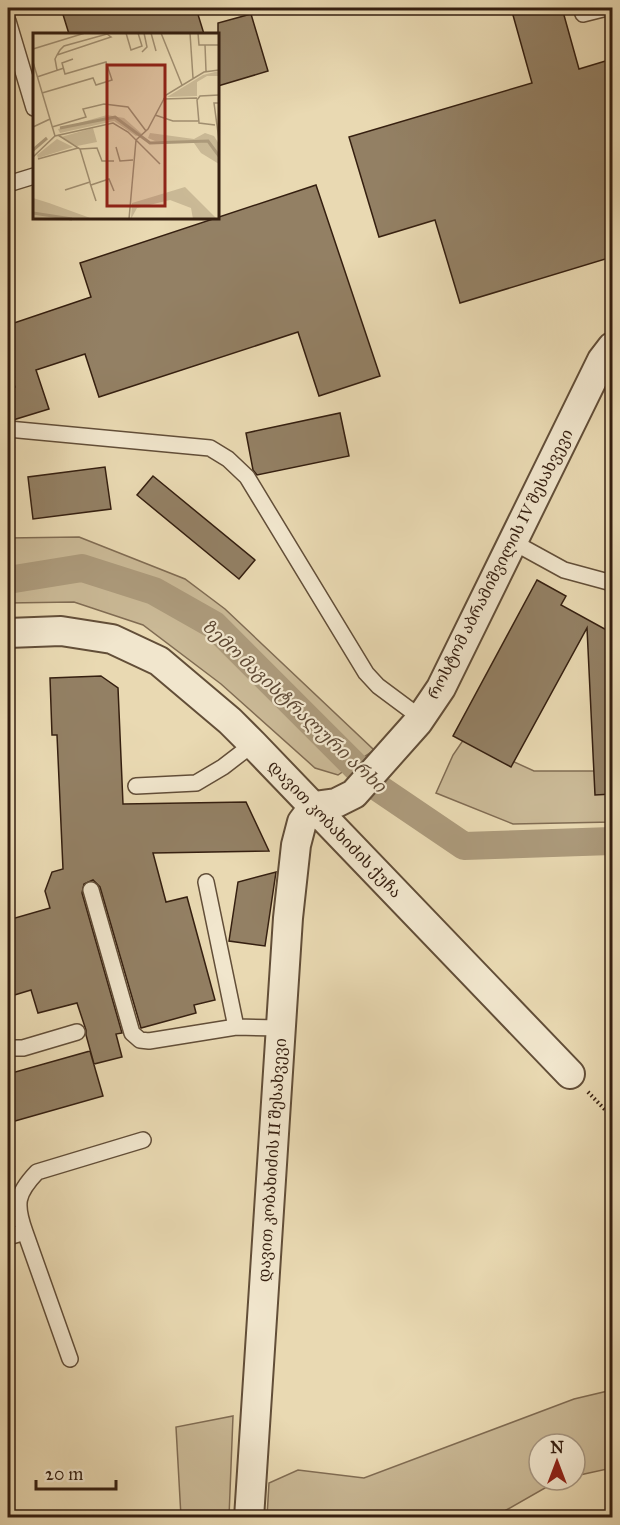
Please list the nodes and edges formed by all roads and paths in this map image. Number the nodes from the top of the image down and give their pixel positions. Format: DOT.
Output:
graph roads {
  1 [pos="607,8"];
  2 [pos="583,14"];
  3 [pos="8,21"];
  4 [pos="33,105"];
  5 [pos="33,176"];
  6 [pos="8,184"];
  7 [pos="612,347"];
  8 [pos="603,372"];
  9 [pos="8,429"];
  10 [pos="513,542"];
  11 [pos="612,583"];
  12 [pos="8,633"];
  13 [pos="421,718"];
  14 [pos="253,744"];
  15 [pos="136,786"];
  16 [pos="314,806"];
  17 [pos="206,882"];
  18 [pos="92,890"];
  19 [pos="236,1027"];
  20 [pos="281,1028"];
  21 [pos="77,1032"];
  22 [pos="8,1048"];
  23 [pos="570,1074"];
  24 [pos="612,1117"];
  25 [pos="143,1140"];
  26 [pos="25,1232"];
  27 [pos="8,1237"];
  28 [pos="70,1359"];
  29 [pos="249,1518"];
  1 -- 2 [label="lane"];
  3 -- 4 [label="lane"];
  5 -- 6 [label="lane"];
  7 -- 8 [label="street, როსტომ აბრამიშვილის IV შესახვევი"];
  8 -- 10 [label="street, როსტომ აბრამიშვილის IV შესახვევი"];
  9 -- 13 [label="lane"];
  10 -- 11 [label="lane"];
  10 -- 13 [label="street, როსტომ აბრამიშვილის IV შესახვევი"];
  12 -- 14 [label="street, დავით კობახიძის ქუჩა"];
  13 -- 16 [label="street, როსტომ აბრამიშვილის IV შესახვევი"];
  14 -- 15 [label="lane"];
  14 -- 16 [label="street, დავით კობახიძის ქუჩა"];
  16 -- 20 [label="street, დავით კობახიძის II შესახვევი"];
  16 -- 23 [label="street, დავით კობახიძის ქუჩა"];
  17 -- 19 [label="lane"];
  18 -- 19 [label="lane"];
  19 -- 20 [label="lane"];
  20 -- 29 [label="street, დავით კობახიძის II შესახვევი"];
  21 -- 22 [label="lane"];
  23 -- 24 [label="path"];
  25 -- 26 [label="lane"];
  26 -- 27 [label="lane"];
  26 -- 28 [label="lane"];
}
